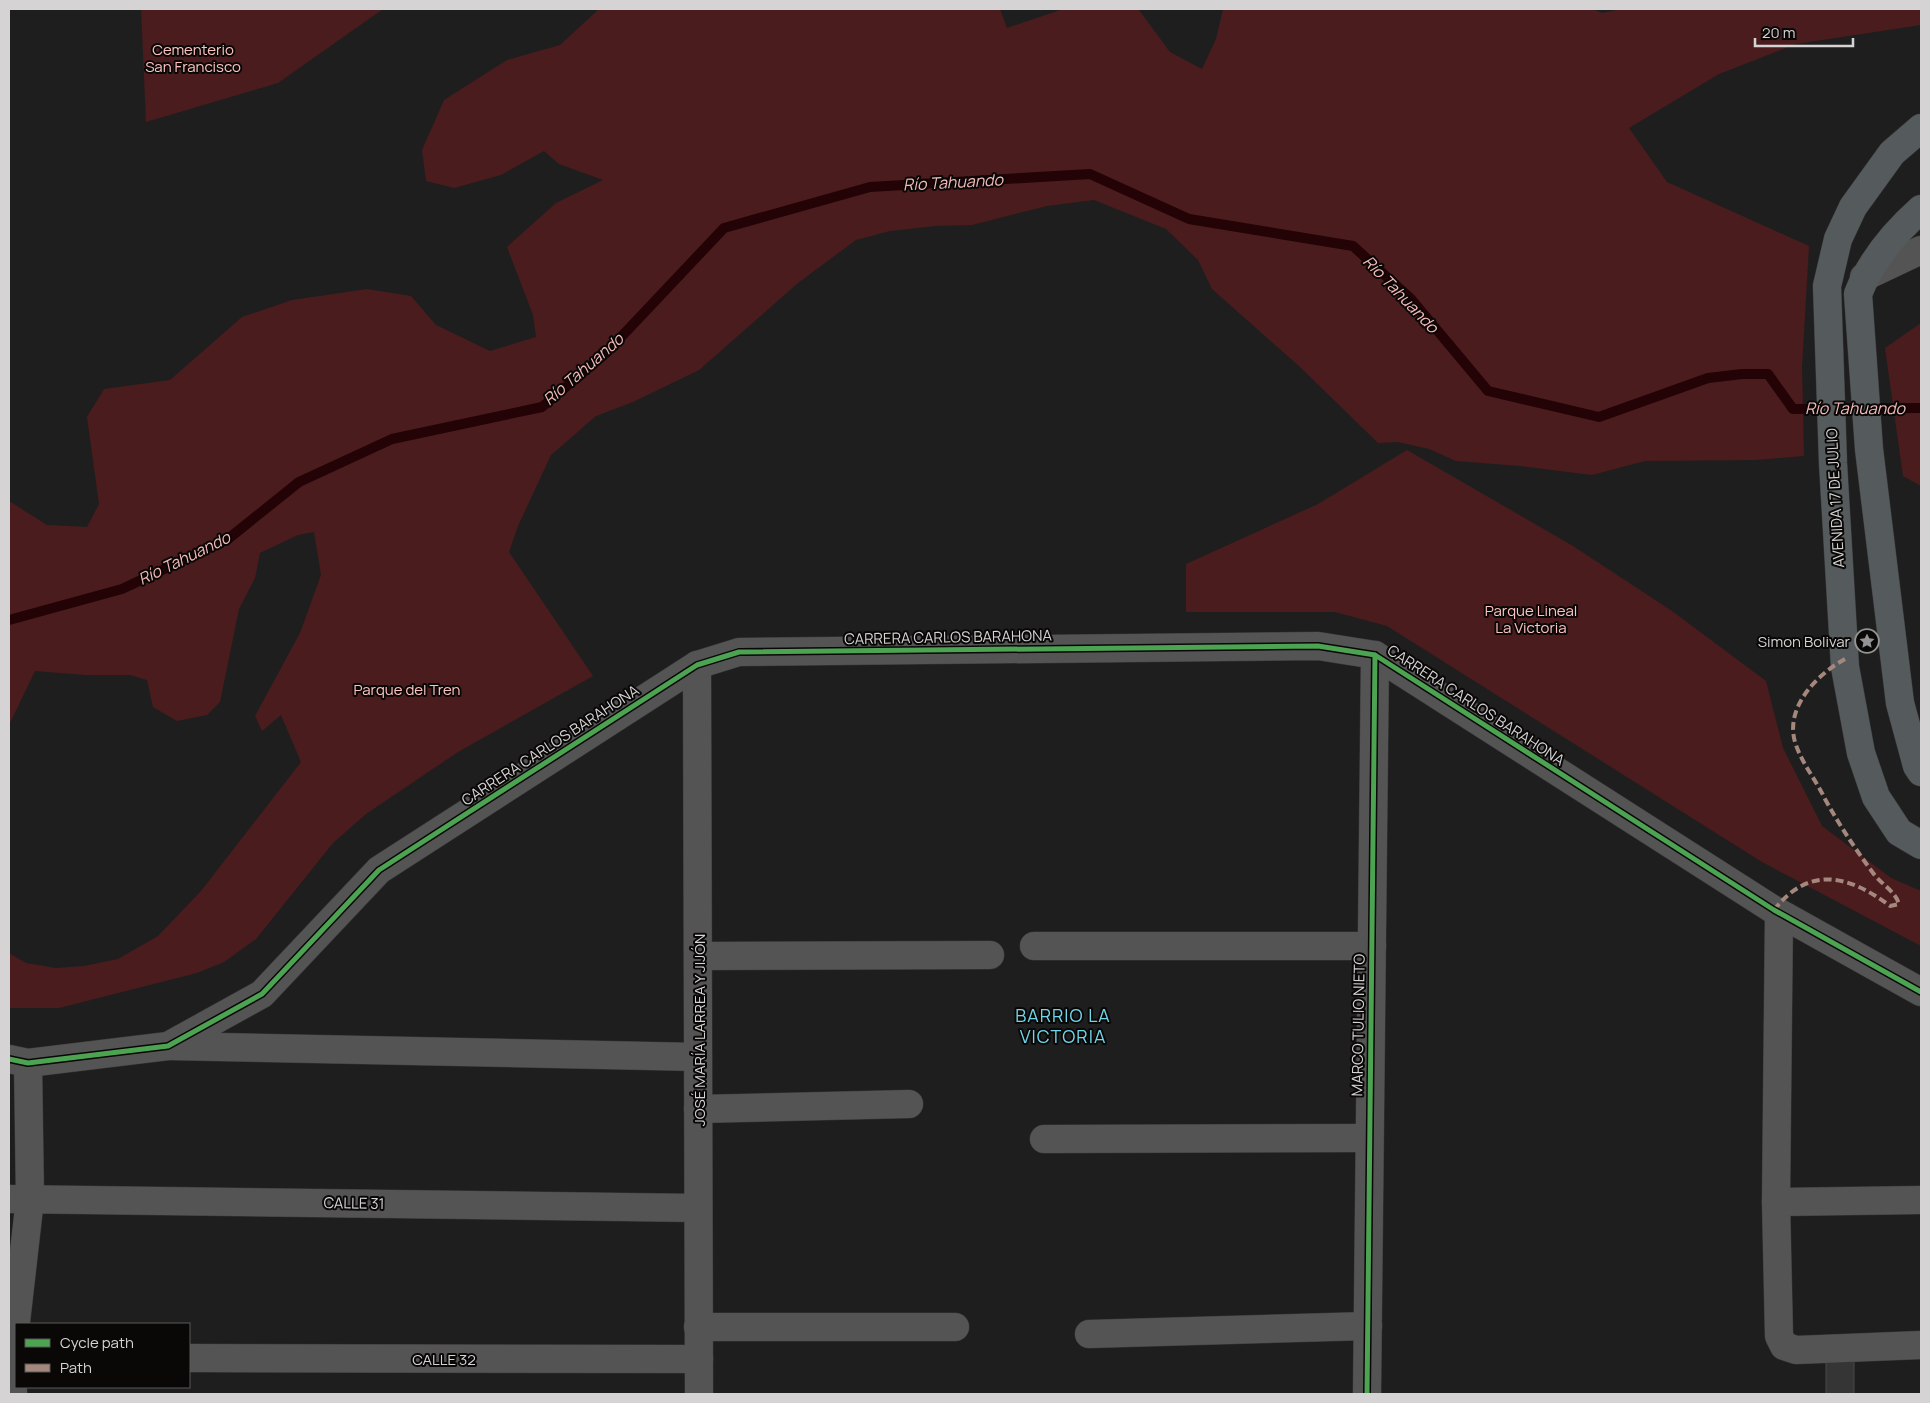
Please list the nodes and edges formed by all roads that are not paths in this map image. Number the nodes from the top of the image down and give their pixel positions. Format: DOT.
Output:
graph roads {
  1 [pos="1921,128"];
  2 [pos="1921,209"];
  3 [pos="1895,232"];
  4 [pos="1921,239"];
  5 [pos="1921,250"];
  6 [pos="1861,285"];
  7 [pos="1375,655"];
  8 [pos="697,665"];
  9 [pos="1921,772"];
  10 [pos="1921,845"];
  11 [pos="1779,913"];
  12 [pos="1034,946"];
  13 [pos="1372,946"];
  14 [pos="990,955"];
  15 [pos="700,956"];
  16 [pos="1921,992"];
  17 [pos="168,1046"];
  18 [pos="698,1057"];
  19 [pos="19,1061"];
  20 [pos="908,1104"];
  21 [pos="698,1109"];
  22 [pos="1044,1138"];
  23 [pos="1370,1138"];
  24 [pos="19,1199"];
  25 [pos="1921,1200"];
  26 [pos="1776,1202"];
  27 [pos="698,1208"];
  28 [pos="1368,1326"];
  29 [pos="698,1327"];
  30 [pos="954,1327"];
  31 [pos="1089,1334"];
  32 [pos="1921,1346"];
  33 [pos="12,1357"];
  34 [pos="190,1358"];
  35 [pos="699,1360"];
  36 [pos="13,1394"];
  37 [pos="699,1394"];
  38 [pos="1367,1394"];
  1 -- 10 [label="main road, AVENIDA 17 DE JULIO"];
  2 -- 3 [label="main road"];
  3 -- 4 [label="street"];
  3 -- 6 [label="main road"];
  5 -- 6 [label="street"];
  6 -- 9 [label="main road"];
  7 -- 8 [label="street, CARRERA CARLOS BARAHONA"];
  7 -- 11 [label="street, CARRERA CARLOS BARAHONA"];
  7 -- 13 [label="street, MARCO TULIO NIETO"];
  8 -- 15 [label="street, JOSÉ MARÍA LARREA Y JIJÓN"];
  8 -- 17 [label="street, CARRERA CARLOS BARAHONA"];
  11 -- 16 [label="street, CARRERA CARLOS BARAHONA"];
  11 -- 26 [label="street"];
  12 -- 13 [label="street"];
  13 -- 23 [label="street, MARCO TULIO NIETO"];
  14 -- 15 [label="street"];
  15 -- 18 [label="street, JOSÉ MARÍA LARREA Y JIJÓN"];
  17 -- 18 [label="street"];
  17 -- 19 [label="street, CARRERA CARLOS BARAHONA"];
  18 -- 21 [label="street, JOSÉ MARÍA LARREA Y JIJÓN"];
  19 -- 24 [label="street"];
  20 -- 21 [label="street"];
  21 -- 27 [label="street, JOSÉ MARÍA LARREA Y JIJÓN"];
  22 -- 23 [label="street"];
  23 -- 28 [label="street, MARCO TULIO NIETO"];
  24 -- 27 [label="street, CALLE 31"];
  24 -- 33 [label="street"];
  25 -- 26 [label="street"];
  26 -- 32 [label="street"];
  27 -- 29 [label="street, JOSÉ MARÍA LARREA Y JIJÓN"];
  28 -- 31 [label="street"];
  28 -- 38 [label="street, MARCO TULIO NIETO"];
  29 -- 30 [label="street"];
  29 -- 35 [label="street, JOSÉ MARÍA LARREA Y JIJÓN"];
  33 -- 36 [label="street"];
  34 -- 35 [label="street, CALLE 32"];
  35 -- 37 [label="street, JOSÉ MARÍA LARREA Y JIJÓN"];
}
